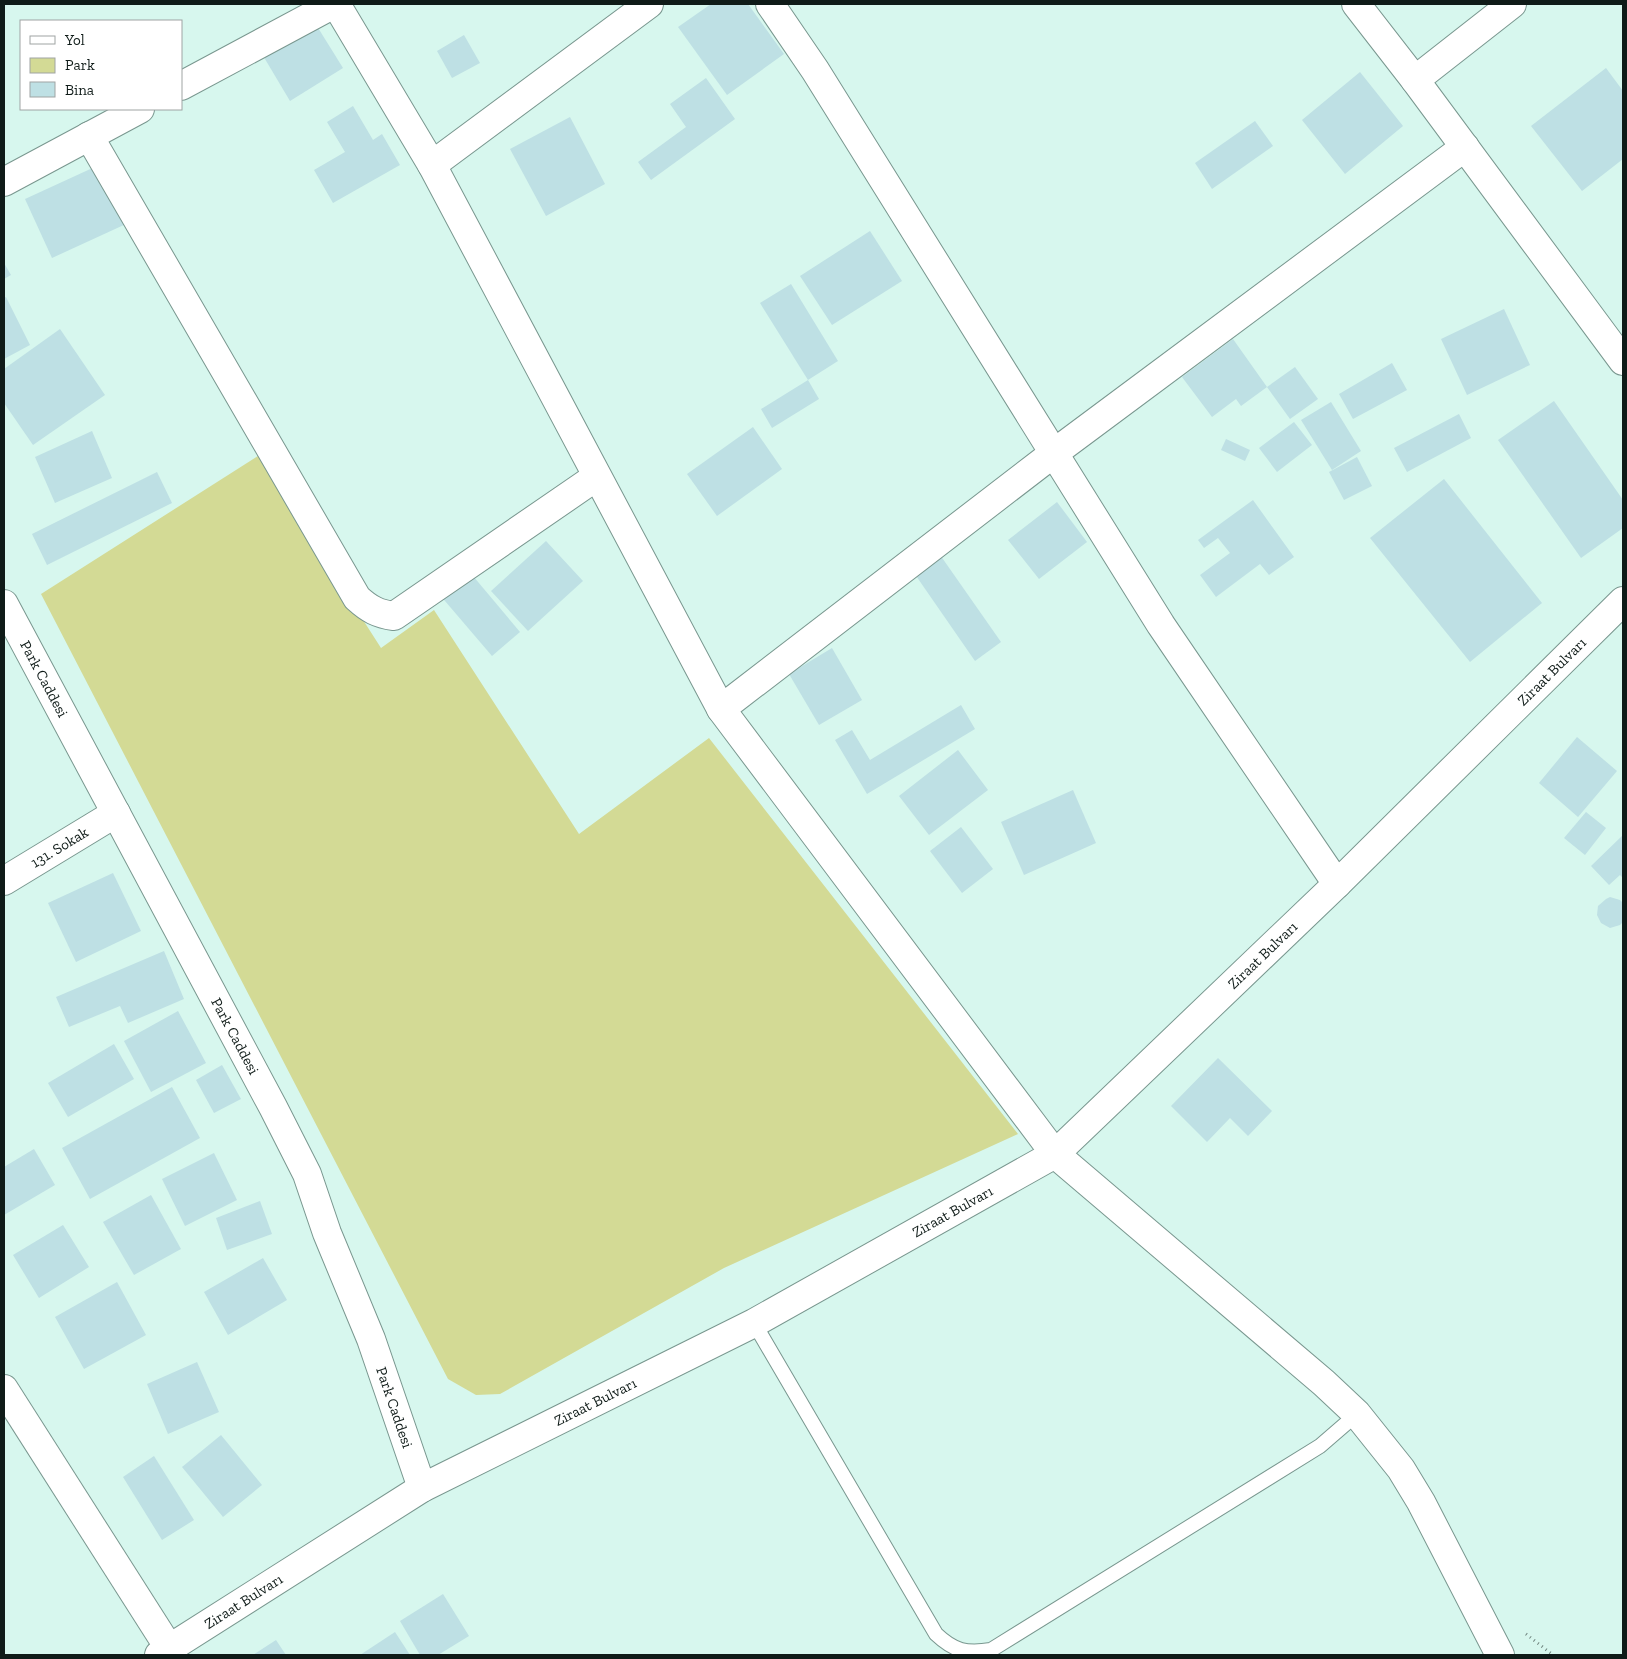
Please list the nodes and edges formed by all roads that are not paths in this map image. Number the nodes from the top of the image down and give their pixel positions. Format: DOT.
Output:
graph roads {
  1 [pos="335,4"];
  2 [pos="648,4"];
  3 [pos="770,4"];
  4 [pos="1356,4"];
  5 [pos="1512,4"];
  6 [pos="1415,80"];
  7 [pos="182,85"];
  8 [pos="138,110"];
  9 [pos="89,136"];
  10 [pos="1465,148"];
  11 [pos="432,165"];
  12 [pos="4,182"];
  13 [pos="1623,361"];
  14 [pos="1054,453"];
  15 [pos="596,476"];
  16 [pos="1623,601"];
  17 [pos="4,604"];
  18 [pos="722,709"];
  19 [pos="116,813"];
  20 [pos="4,881"];
  21 [pos="1337,884"];
  22 [pos="1055,1154"];
  23 [pos="754,1323"];
  24 [pos="4,1389"];
  25 [pos="1357,1414"];
  26 [pos="422,1488"];
  27 [pos="164,1652"];
  28 [pos="1500,1655"];
  1 -- 7 [label="street"];
  1 -- 11 [label="street"];
  2 -- 11 [label="street"];
  3 -- 14 [label="street"];
  4 -- 6 [label="street"];
  5 -- 6 [label="street"];
  6 -- 10 [label="street"];
  8 -- 9 [label="street"];
  9 -- 12 [label="street"];
  9 -- 15 [label="street"];
  10 -- 13 [label="street"];
  10 -- 14 [label="street"];
  11 -- 15 [label="street"];
  14 -- 18 [label="street"];
  14 -- 21 [label="street"];
  15 -- 18 [label="street"];
  16 -- 21 [label="street, Ziraat Bulvarı"];
  17 -- 19 [label="street, Park Caddesi"];
  18 -- 22 [label="street"];
  19 -- 20 [label="street, 131. Sokak"];
  19 -- 26 [label="street, Park Caddesi"];
  21 -- 22 [label="street, Ziraat Bulvarı"];
  22 -- 23 [label="street, Ziraat Bulvarı"];
  22 -- 25 [label="street"];
  23 -- 25 [label="lane"];
  23 -- 26 [label="street, Ziraat Bulvarı"];
  24 -- 27 [label="street"];
  25 -- 28 [label="street"];
  26 -- 27 [label="street, Ziraat Bulvarı"];
}
